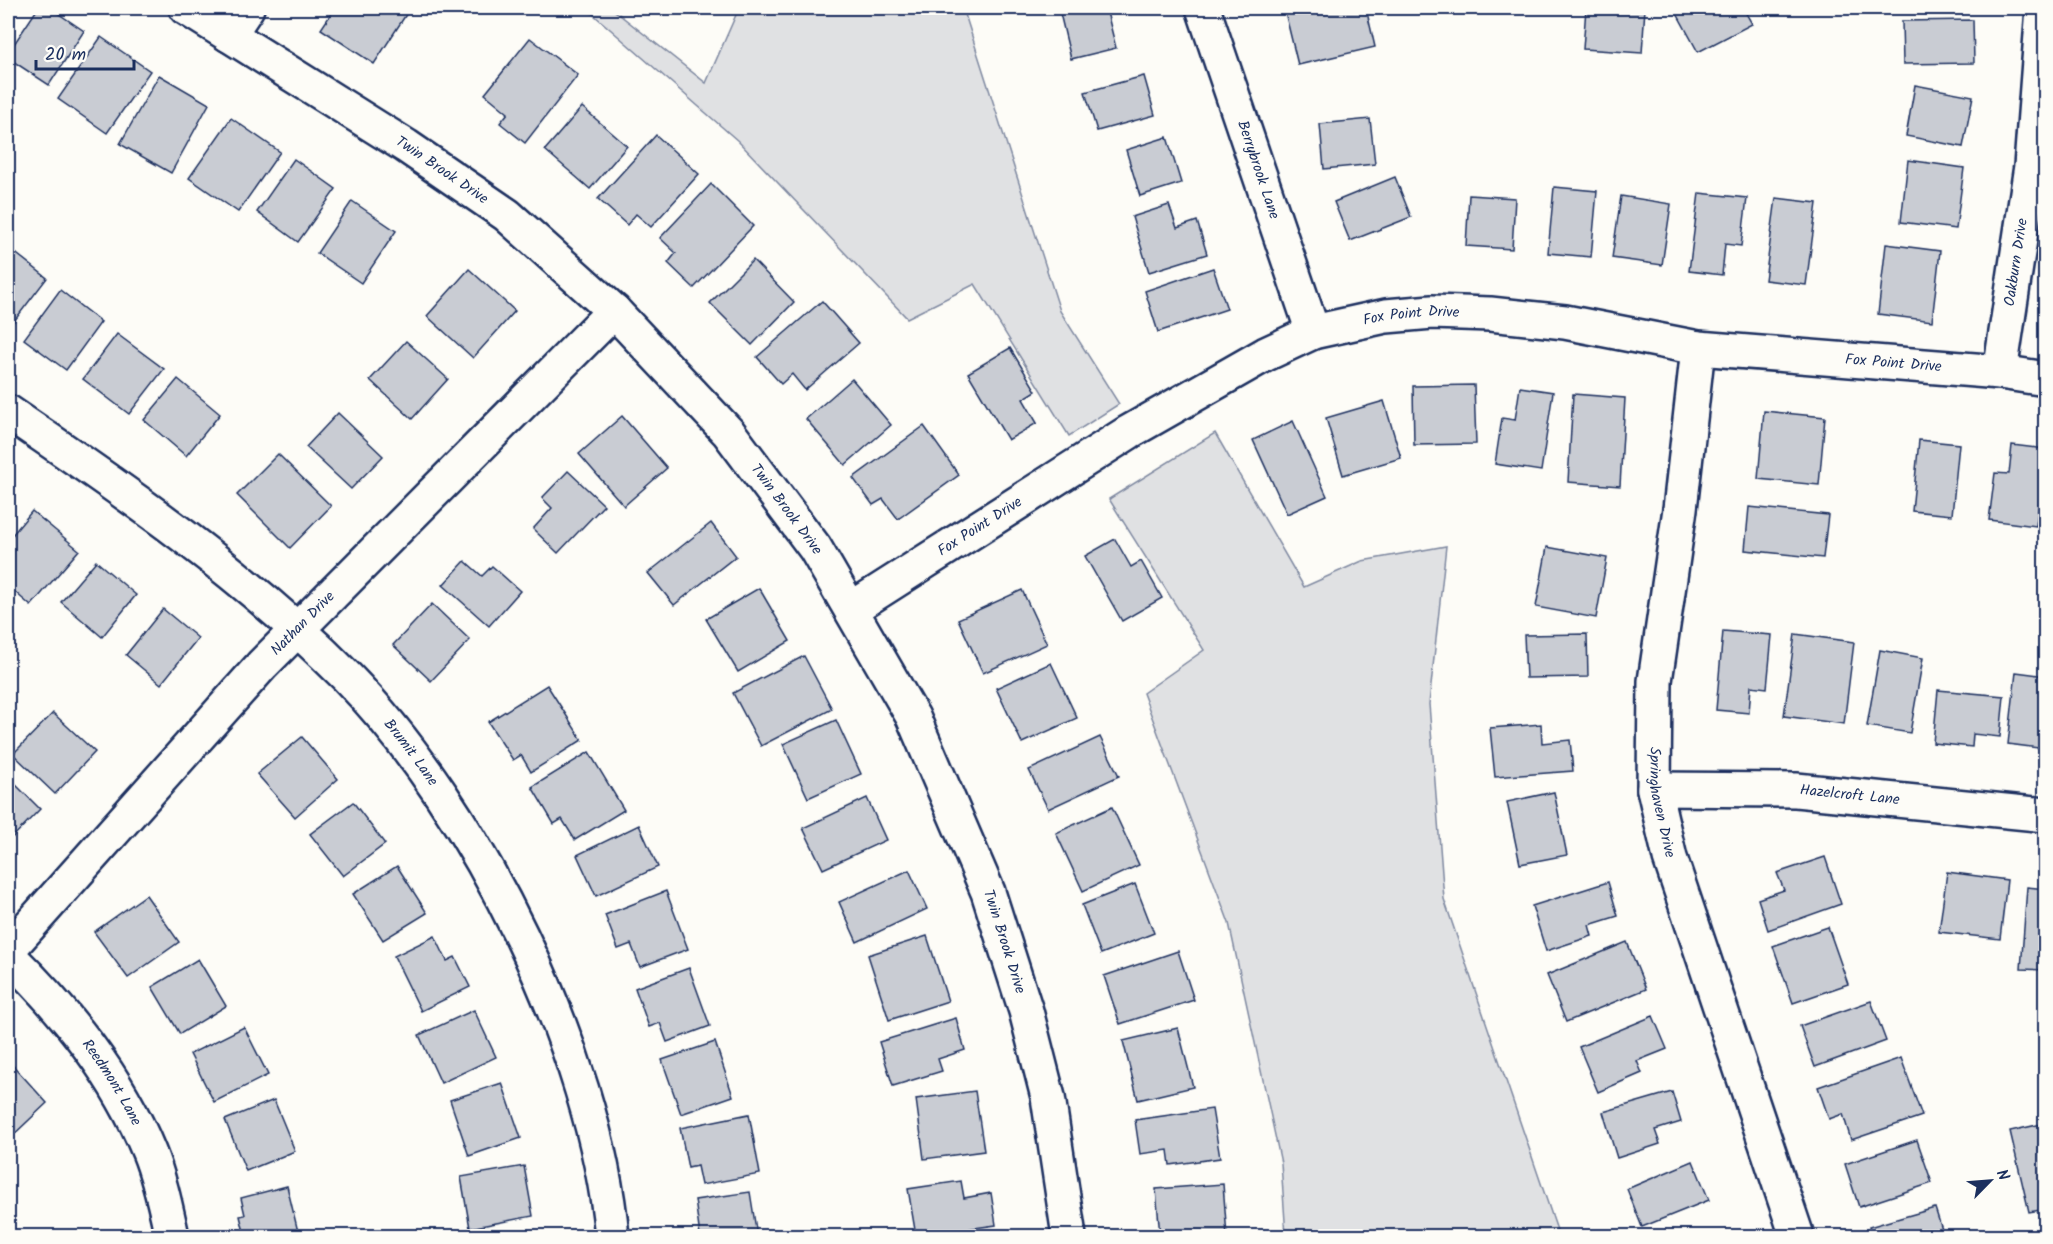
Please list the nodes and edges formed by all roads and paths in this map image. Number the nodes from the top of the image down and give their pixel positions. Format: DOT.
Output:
graph roads {
  1 [pos="186,8"];
  2 [pos="247,8"];
  3 [pos="1203,8"];
  4 [pos="2043,8"];
  5 [pos="229,35"];
  6 [pos="614,311"];
  7 [pos="1314,332"];
  8 [pos="1698,348"];
  9 [pos="2000,372"];
  10 [pos="2046,379"];
  11 [pos="8,412"];
  12 [pos="851,609"];
  13 [pos="297,631"];
  14 [pos="1654,789"];
  15 [pos="2046,815"];
  16 [pos="8,950"];
  17 [pos="8,956"];
  18 [pos="172,1236"];
  19 [pos="612,1236"];
  20 [pos="1069,1236"];
  21 [pos="1797,1236"];
  1 -- 5 [label="street, Twin Brook Drive"];
  2 -- 5 [label="street"];
  3 -- 7 [label="street, Berrybrook Lane"];
  4 -- 9 [label="street, Oakburn Drive"];
  5 -- 6 [label="street, Twin Brook Drive"];
  6 -- 12 [label="street, Twin Brook Drive"];
  6 -- 13 [label="street, Nathan Drive"];
  7 -- 8 [label="street, Fox Point Drive"];
  7 -- 12 [label="street, Fox Point Drive"];
  8 -- 9 [label="street, Fox Point Drive"];
  8 -- 14 [label="street, Springhaven Drive"];
  9 -- 10 [label="street, Fox Point Drive"];
  11 -- 13 [label="street, Brumit Lane"];
  12 -- 20 [label="street, Twin Brook Drive"];
  13 -- 16 [label="street, Nathan Drive"];
  13 -- 19 [label="street, Brumit Lane"];
  14 -- 15 [label="street, Hazelcroft Lane"];
  14 -- 21 [label="street, Springhaven Drive"];
  17 -- 18 [label="street, Reedmont Lane"];
}
